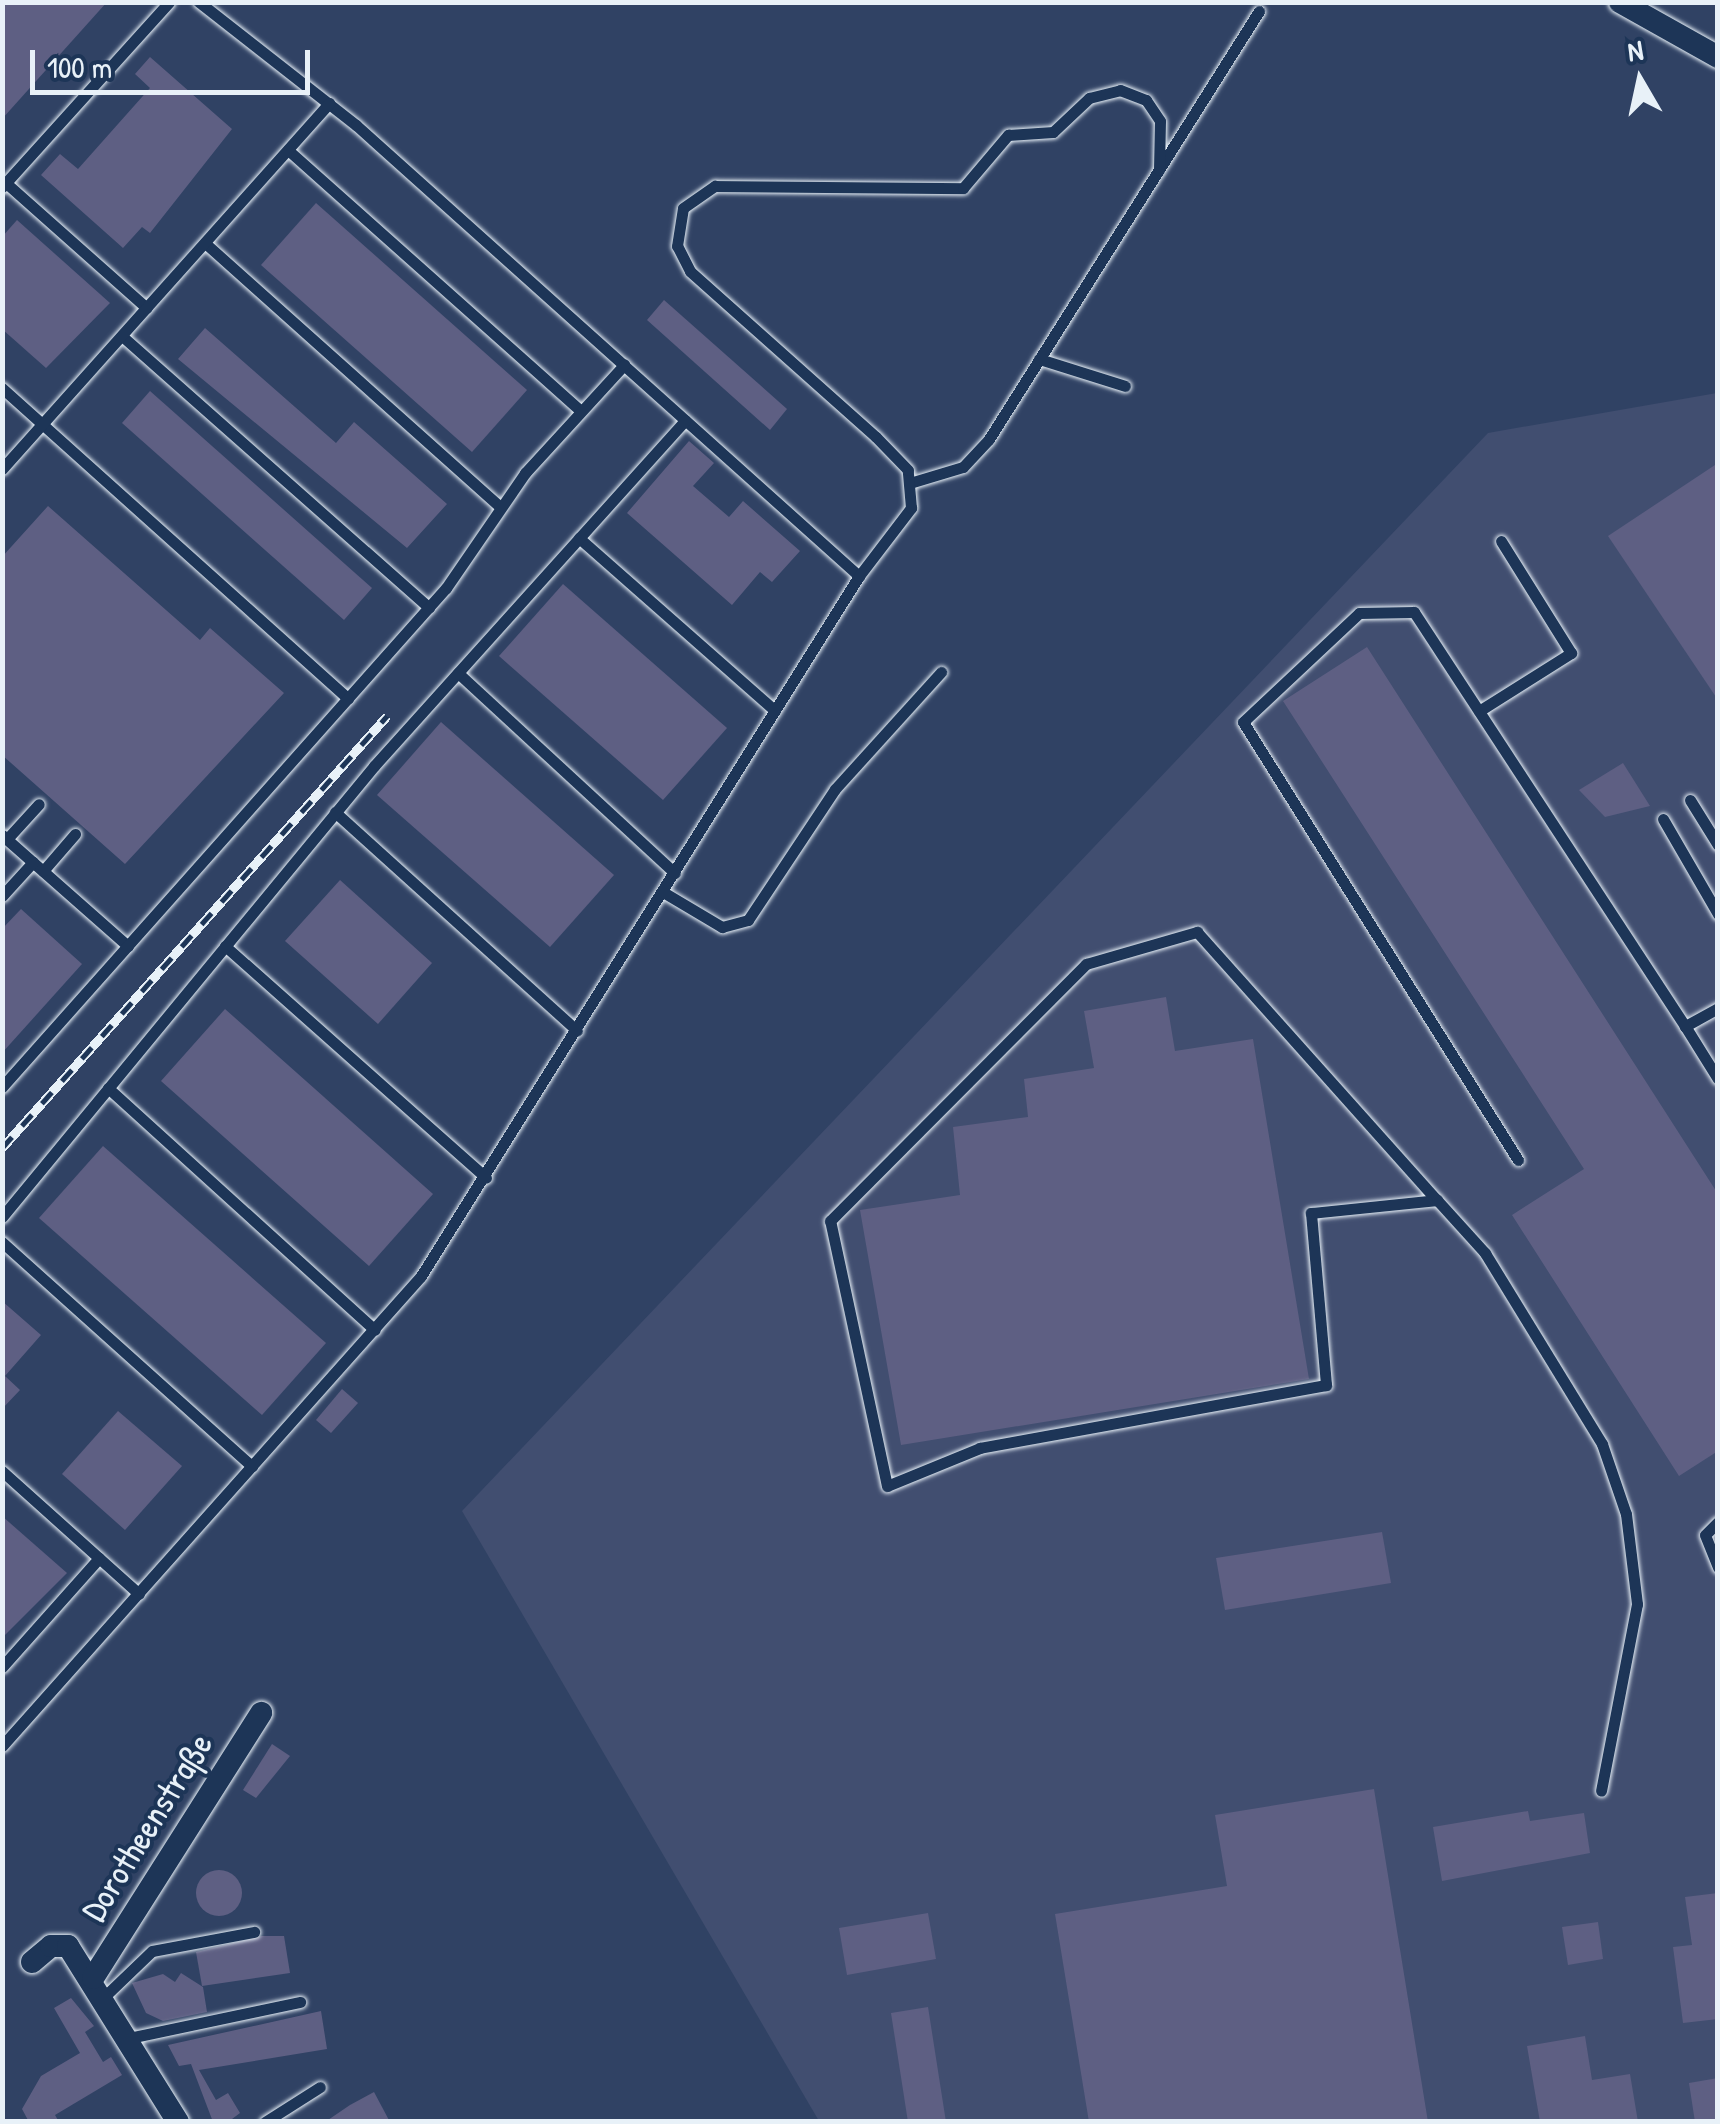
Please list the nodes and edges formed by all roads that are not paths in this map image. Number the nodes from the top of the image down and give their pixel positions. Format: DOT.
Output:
graph roads {
  1 [pos="169,2"];
  2 [pos="199,2"];
  3 [pos="1620,2"];
  4 [pos="1259,11"];
  5 [pos="1718,57"];
  6 [pos="329,103"];
  7 [pos="288,150"];
  8 [pos="1158,170"];
  9 [pos="4,185"];
  10 [pos="204,243"];
  11 [pos="147,308"];
  12 [pos="122,336"];
  13 [pos="1038,360"];
  14 [pos="624,365"];
  15 [pos="1125,386"];
  16 [pos="2,388"];
  17 [pos="581,411"];
  18 [pos="685,420"];
  19 [pos="43,424"];
  20 [pos="2,470"];
  21 [pos="913,482"];
  22 [pos="499,506"];
  23 [pos="579,538"];
  24 [pos="1501,541"];
  25 [pos="859,576"];
  26 [pos="428,608"];
  27 [pos="941,672"];
  28 [pos="458,673"];
  29 [pos="348,698"];
  30 [pos="776,711"];
  31 [pos="1479,711"];
  32 [pos="1690,800"];
  33 [pos="39,804"];
  34 [pos="336,812"];
  35 [pos="1663,819"];
  36 [pos="75,834"];
  37 [pos="5,837"];
  38 [pos="1718,845"];
  39 [pos="38,866"];
  40 [pos="675,873"];
  41 [pos="664,892"];
  42 [pos="2,896"];
  43 [pos="1718,914"];
  44 [pos="128,946"];
  45 [pos="225,946"];
  46 [pos="1718,1008"];
  47 [pos="1684,1026"];
  48 [pos="578,1031"];
  49 [pos="1718,1079"];
  50 [pos="2,1086"];
  51 [pos="108,1088"];
  52 [pos="1518,1160"];
  53 [pos="486,1178"];
  54 [pos="1438,1200"];
  55 [pos="2,1217"];
  56 [pos="2,1242"];
  57 [pos="375,1330"];
  58 [pos="252,1466"];
  59 [pos="2,1471"];
  60 [pos="1718,1522"];
  61 [pos="99,1558"];
  62 [pos="1718,1568"];
  63 [pos="139,1594"];
  64 [pos="2,1667"];
  65 [pos="261,1713"];
  66 [pos="2,1746"];
  67 [pos="1601,1791"];
  68 [pos="254,1932"];
  69 [pos="32,1962"];
  70 [pos="98,1987"];
  71 [pos="300,2002"];
  72 [pos="129,2038"];
  73 [pos="320,2087"];
  74 [pos="178,2122"];
  75 [pos="265,2122"];
  1 -- 9 [label="lane"];
  2 -- 6 [label="lane"];
  3 -- 5 [label="street"];
  4 -- 8 [label="lane"];
  6 -- 7 [label="lane"];
  6 -- 14 [label="lane"];
  7 -- 10 [label="lane"];
  7 -- 17 [label="lane"];
  8 -- 13 [label="lane"];
  8 -- 21 [label="lane"];
  9 -- 11 [label="lane"];
  10 -- 11 [label="lane"];
  10 -- 22 [label="lane"];
  11 -- 12 [label="lane"];
  12 -- 19 [label="lane"];
  12 -- 26 [label="lane"];
  13 -- 15 [label="lane"];
  13 -- 21 [label="lane"];
  14 -- 17 [label="lane"];
  14 -- 18 [label="lane"];
  16 -- 19 [label="lane"];
  17 -- 22 [label="lane"];
  18 -- 23 [label="lane"];
  18 -- 25 [label="lane"];
  19 -- 20 [label="lane"];
  19 -- 29 [label="lane"];
  21 -- 25 [label="lane"];
  22 -- 26 [label="lane"];
  23 -- 28 [label="lane"];
  23 -- 30 [label="lane"];
  24 -- 31 [label="lane"];
  25 -- 30 [label="lane"];
  26 -- 29 [label="lane"];
  27 -- 41 [label="lane"];
  28 -- 34 [label="lane"];
  28 -- 40 [label="lane"];
  29 -- 44 [label="lane"];
  30 -- 40 [label="lane"];
  31 -- 47 [label="lane"];
  31 -- 52 [label="lane"];
  32 -- 38 [label="lane"];
  33 -- 37 [label="lane"];
  34 -- 45 [label="lane"];
  34 -- 48 [label="lane"];
  35 -- 43 [label="lane"];
  36 -- 39 [label="lane"];
  37 -- 39 [label="lane"];
  39 -- 42 [label="lane"];
  39 -- 44 [label="lane"];
  40 -- 41 [label="lane"];
  41 -- 48 [label="lane"];
  44 -- 50 [label="lane"];
  45 -- 51 [label="lane"];
  45 -- 53 [label="lane"];
  46 -- 47 [label="lane"];
  47 -- 49 [label="lane"];
  48 -- 53 [label="lane"];
  51 -- 55 [label="lane"];
  51 -- 57 [label="lane"];
  53 -- 57 [label="lane"];
  54 -- 54 [label="lane"];
  54 -- 67 [label="lane"];
  56 -- 58 [label="lane"];
  57 -- 58 [label="lane"];
  58 -- 63 [label="lane"];
  59 -- 61 [label="lane"];
  60 -- 62 [label="lane"];
  61 -- 63 [label="lane"];
  61 -- 64 [label="lane"];
  63 -- 66 [label="lane"];
  65 -- 70 [label="street, Dorotheenstraße"];
  68 -- 70 [label="lane"];
  69 -- 70 [label="street, Dorotheenstraße"];
  70 -- 72 [label="street, Dorotheenstraße"];
  71 -- 72 [label="lane"];
  72 -- 74 [label="street, Dorotheenstraße"];
  73 -- 75 [label="lane"];
}
